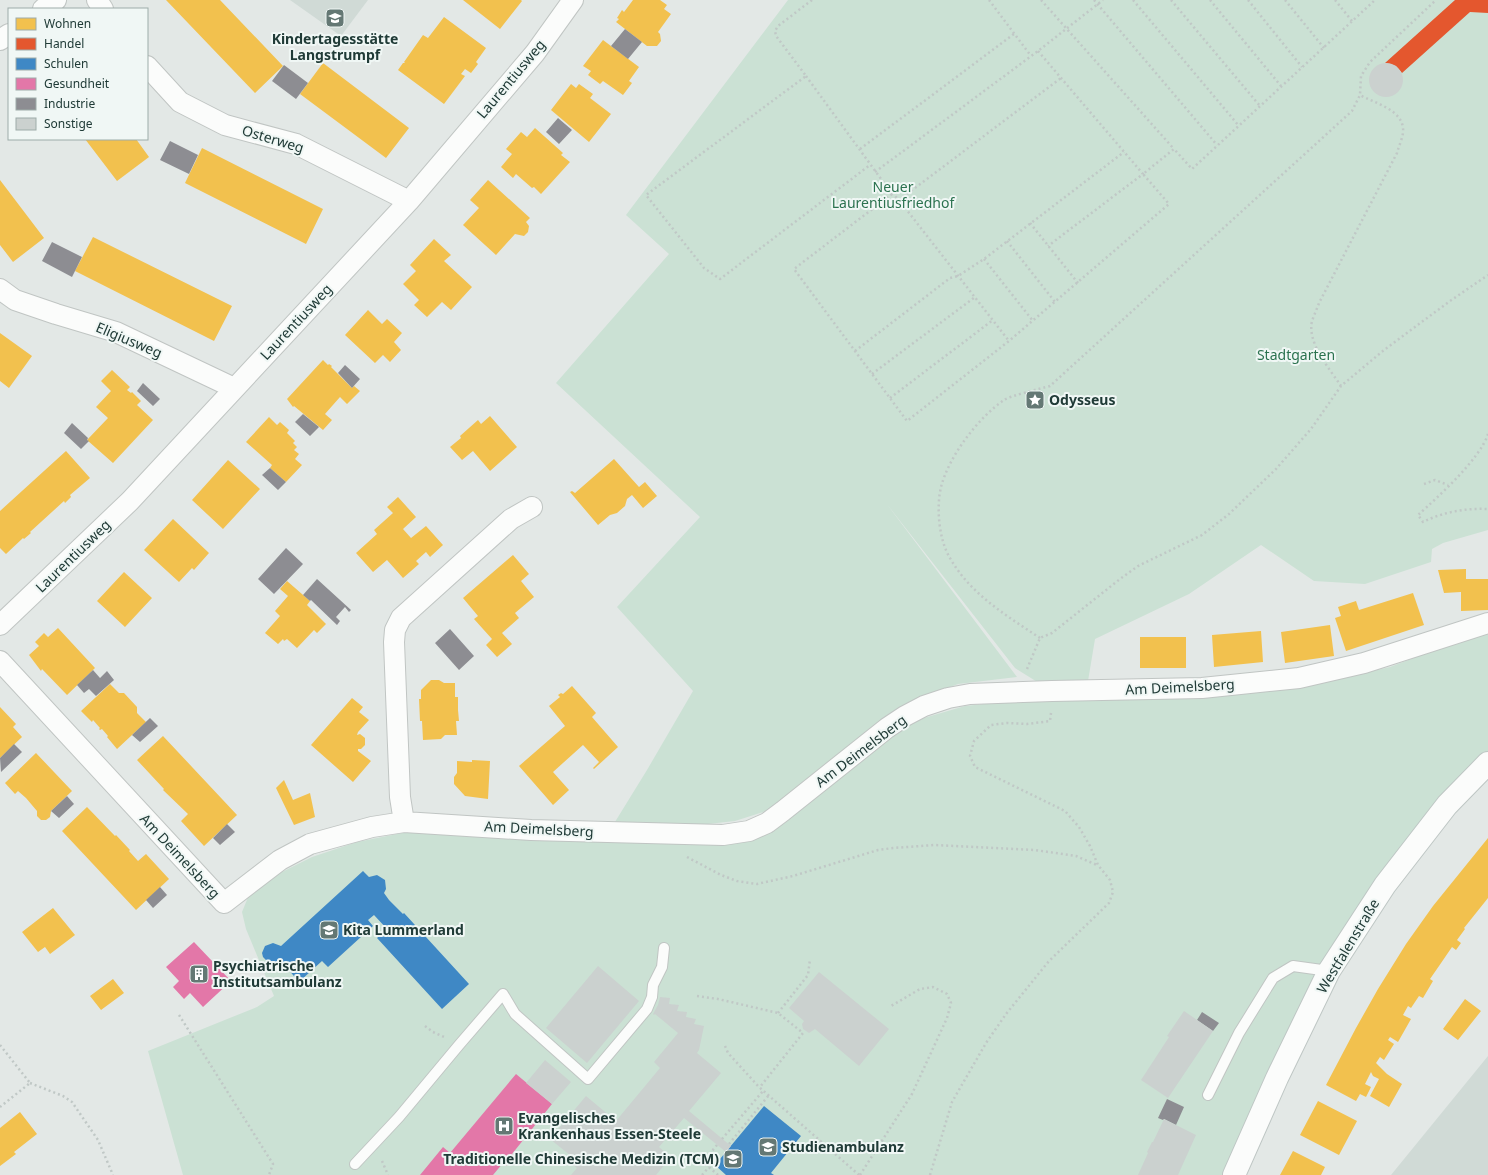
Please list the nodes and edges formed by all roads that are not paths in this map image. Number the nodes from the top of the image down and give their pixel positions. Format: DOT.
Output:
graph roads {
  1 [pos="56,0"];
  2 [pos="97,0"];
  3 [pos="573,0"];
  4 [pos="44,8"];
  5 [pos="103,8"];
  6 [pos="148,67"];
  7 [pos="409,201"];
  8 [pos="0,290"];
  9 [pos="234,388"];
  10 [pos="532,507"];
  11 [pos="1488,623"];
  12 [pos="0,626"];
  13 [pos="0,661"];
  14 [pos="1488,763"];
  15 [pos="404,822"];
  16 [pos="664,948"];
  17 [pos="1330,971"];
  18 [pos="1208,1095"];
  19 [pos="355,1164"];
  20 [pos="1234,1175"];
  1 -- 4 [label="street"];
  2 -- 5 [label="street"];
  3 -- 7 [label="street, Laurentiusweg"];
  6 -- 7 [label="street, Osterweg"];
  7 -- 9 [label="street, Laurentiusweg"];
  8 -- 9 [label="street, Eligiusweg"];
  9 -- 12 [label="street, Laurentiusweg"];
  10 -- 15 [label="street"];
  11 -- 15 [label="street, Am Deimelsberg"];
  13 -- 15 [label="street, Am Deimelsberg"];
  14 -- 17 [label="main road, Westfalenstraße"];
  16 -- 19 [label="lane"];
  17 -- 18 [label="lane"];
  17 -- 20 [label="main road, Westfalenstraße"];
}
